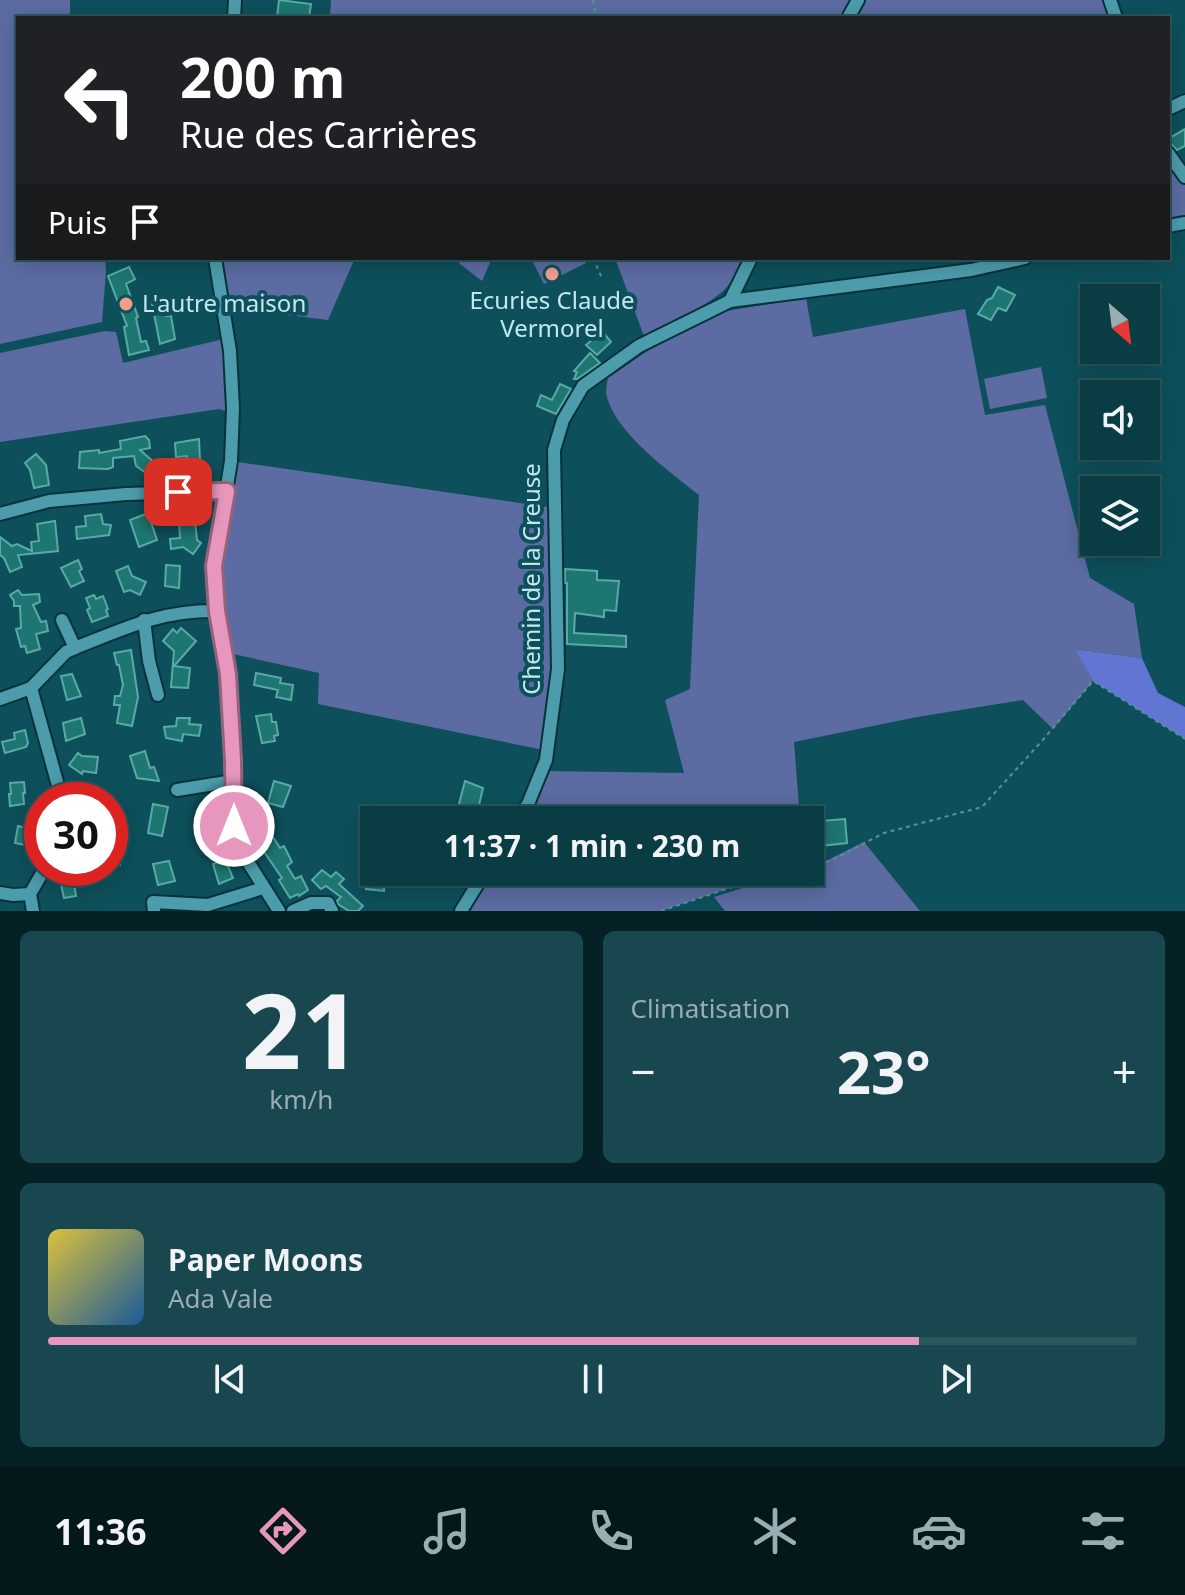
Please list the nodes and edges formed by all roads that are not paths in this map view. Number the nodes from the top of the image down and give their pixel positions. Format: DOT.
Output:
graph roads {
  1 [pos="1170,156"];
  2 [pos="1185,177"];
  3 [pos="215,260"];
  4 [pos="750,260"];
  5 [pos="1016,260"];
  6 [pos="730,301"];
  7 [pos="227,491"];
  8 [pos="0,514"];
  9 [pos="217,611"];
  10 [pos="62,620"];
  11 [pos="144,620"];
  12 [pos="75,648"];
  13 [pos="31,688"];
  14 [pos="158,695"];
  15 [pos="0,699"];
  16 [pos="233,781"];
  17 [pos="57,782"];
  18 [pos="177,790"];
  19 [pos="527,806"];
  20 [pos="35,886"];
  21 [pos="476,886"];
  22 [pos="263,888"];
  23 [pos="0,893"];
  24 [pos="30,894"];
  25 [pos="33,911"];
  26 [pos="154,911"];
  27 [pos="279,911"];
  28 [pos="293,911"];
  29 [pos="332,911"];
  30 [pos="461,911"];
  1 -- 2 [label="street"];
  3 -- 7 [label="street"];
  4 -- 6 [label="street"];
  5 -- 6 [label="street"];
  6 -- 19 [label="street, Chemin de la Creuse"];
  7 -- 8 [label="street"];
  7 -- 9 [label="street"];
  9 -- 11 [label="street"];
  9 -- 16 [label="street"];
  10 -- 12 [label="street"];
  11 -- 12 [label="street"];
  11 -- 14 [label="street"];
  12 -- 13 [label="street"];
  13 -- 15 [label="street"];
  13 -- 17 [label="street"];
  16 -- 18 [label="street"];
  16 -- 22 [label="street"];
  20 -- 24 [label="street"];
  21 -- 30 [label="street"];
  22 -- 26 [label="street"];
  22 -- 27 [label="street"];
  23 -- 24 [label="street"];
  24 -- 25 [label="street"];
  28 -- 29 [label="street"];
}
